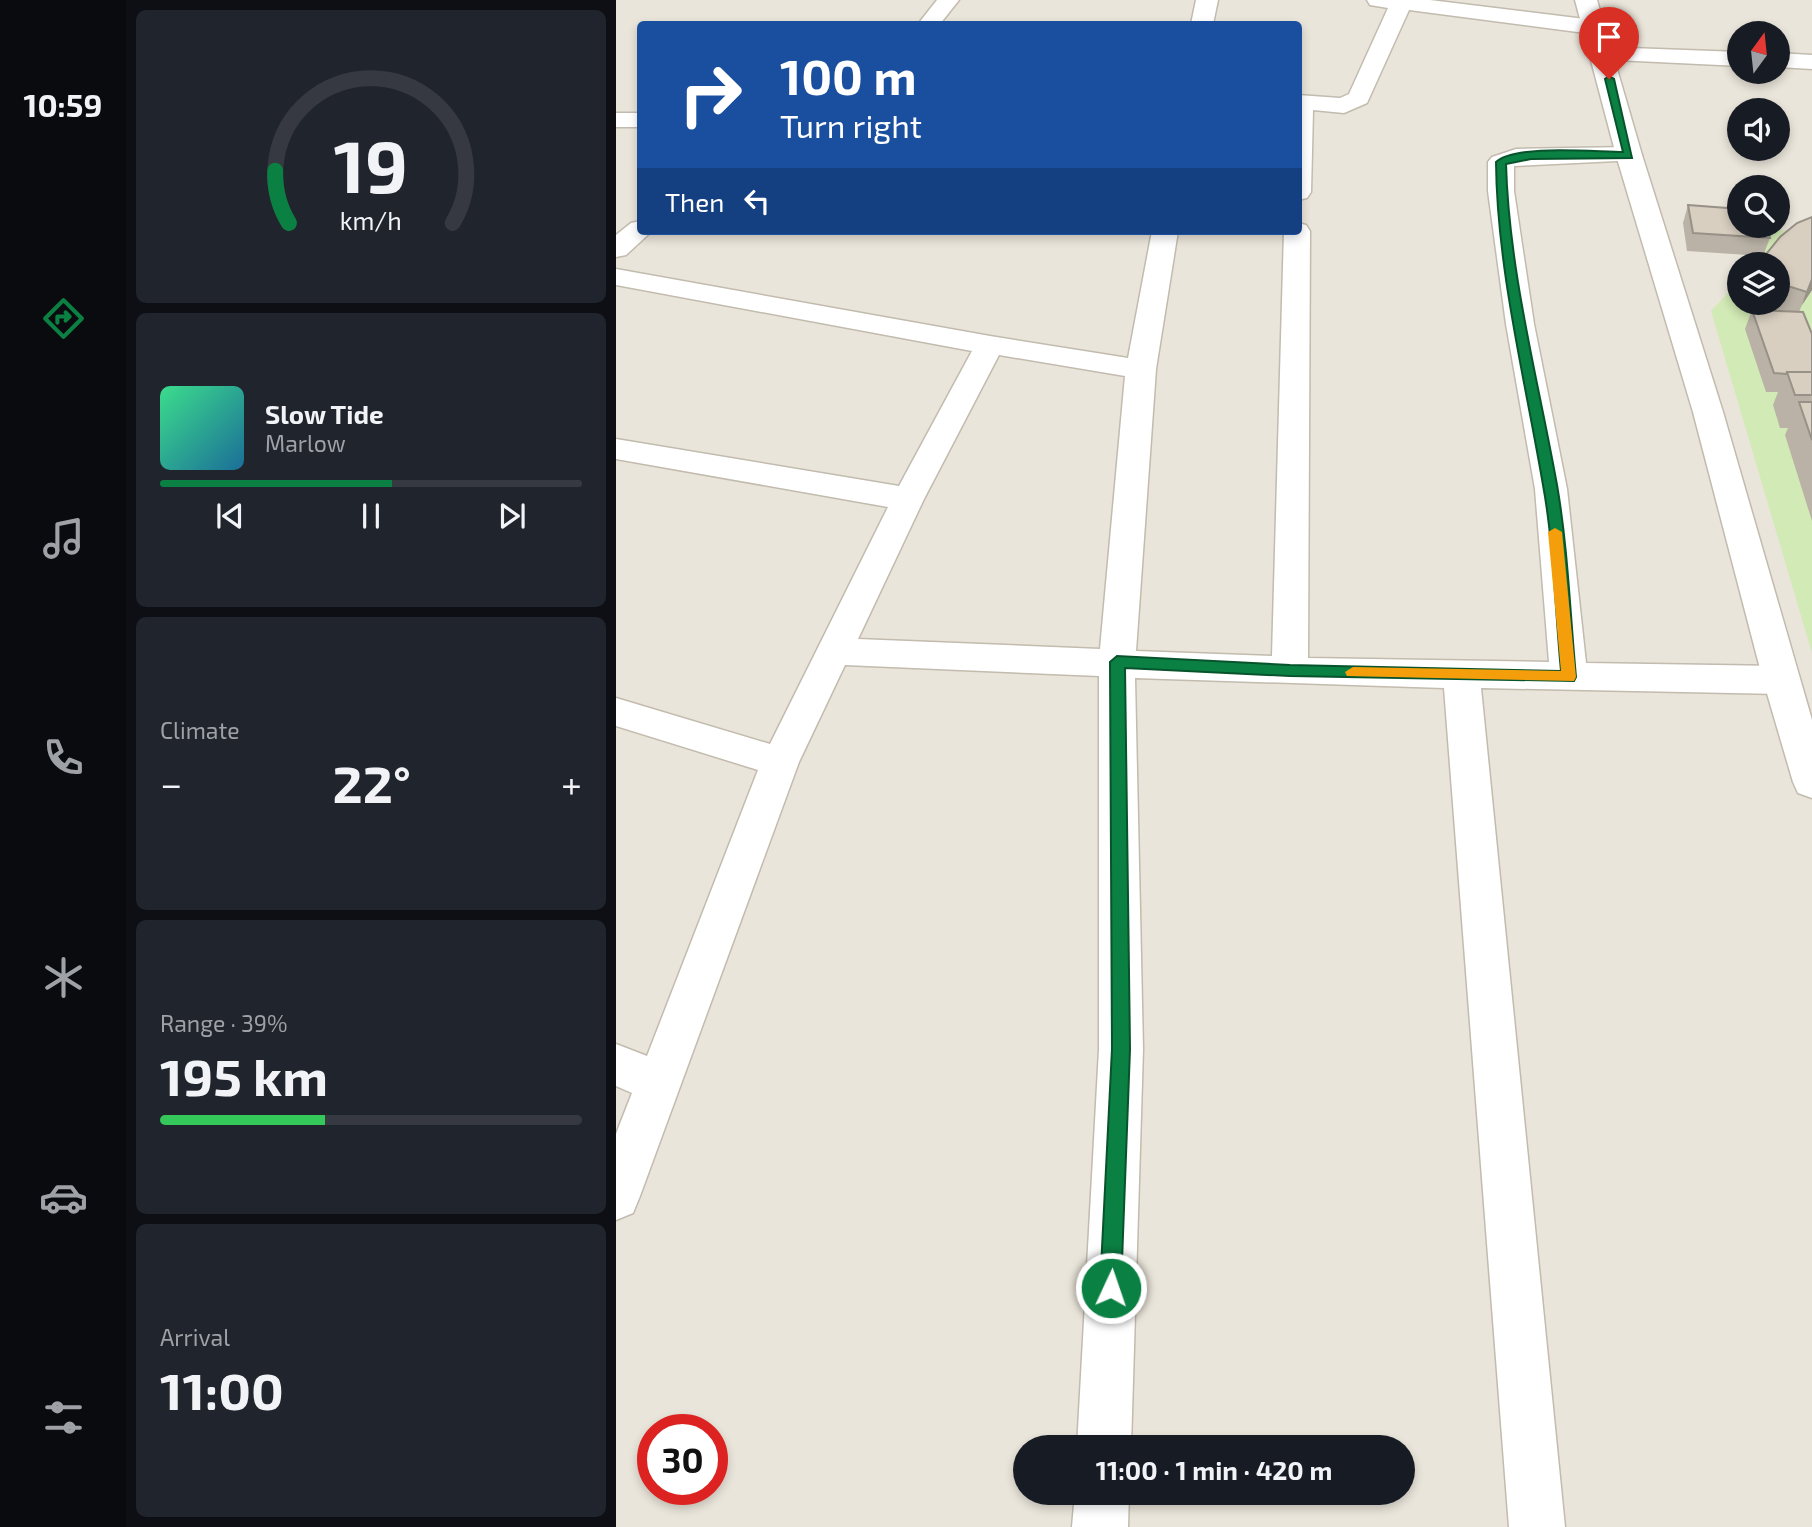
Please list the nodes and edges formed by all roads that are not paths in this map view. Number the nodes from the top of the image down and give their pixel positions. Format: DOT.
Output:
graph roads {
  1 [pos="948,0"];
  2 [pos="1207,0"];
  3 [pos="1404,2"];
  4 [pos="931,21"];
  5 [pos="1203,21"];
  6 [pos="1594,27"];
  7 [pos="1727,56"];
  8 [pos="1790,61"];
  9 [pos="1812,62"];
  10 [pos="1302,102"];
  11 [pos="616,120"];
  12 [pos="637,120"];
  13 [pos="1629,155"];
  14 [pos="637,232"];
  15 [pos="1164,235"];
  16 [pos="1297,235"];
  17 [pos="616,249"];
  18 [pos="616,277"];
  19 [pos="990,345"];
  20 [pos="1141,369"];
  21 [pos="616,450"];
  22 [pos="908,499"];
  23 [pos="834,652"];
  24 [pos="1117,662"];
  25 [pos="1290,671"];
  26 [pos="1461,675"];
  27 [pos="1569,677"];
  28 [pos="1781,680"];
  29 [pos="616,712"];
  30 [pos="780,762"];
  31 [pos="1812,782"];
  32 [pos="616,1065"];
  33 [pos="658,1082"];
  34 [pos="616,1196"];
  35 [pos="1105,1435"];
  36 [pos="1101,1505"];
  37 [pos="1100,1527"];
  38 [pos="1536,1527"];
  1 -- 4 [label="street"];
  2 -- 5 [label="street"];
  3 -- 6 [label="street"];
  3 -- 10 [label="street"];
  6 -- 7 [label="street"];
  6 -- 13 [label="street"];
  8 -- 9 [label="street"];
  11 -- 12 [label="street"];
  13 -- 27 [label="street"];
  13 -- 28 [label="street"];
  14 -- 17 [label="street"];
  15 -- 20 [label="street"];
  16 -- 25 [label="street"];
  18 -- 19 [label="street"];
  19 -- 20 [label="street"];
  19 -- 22 [label="street"];
  20 -- 24 [label="street"];
  21 -- 22 [label="street"];
  22 -- 23 [label="street"];
  23 -- 24 [label="street"];
  23 -- 30 [label="street"];
  24 -- 25 [label="street"];
  24 -- 35 [label="street"];
  25 -- 26 [label="street"];
  26 -- 27 [label="street"];
  26 -- 38 [label="street"];
  27 -- 28 [label="street"];
  28 -- 31 [label="street"];
  29 -- 30 [label="street"];
  30 -- 33 [label="street"];
  32 -- 33 [label="street"];
  33 -- 34 [label="street"];
  36 -- 37 [label="street"];
}
